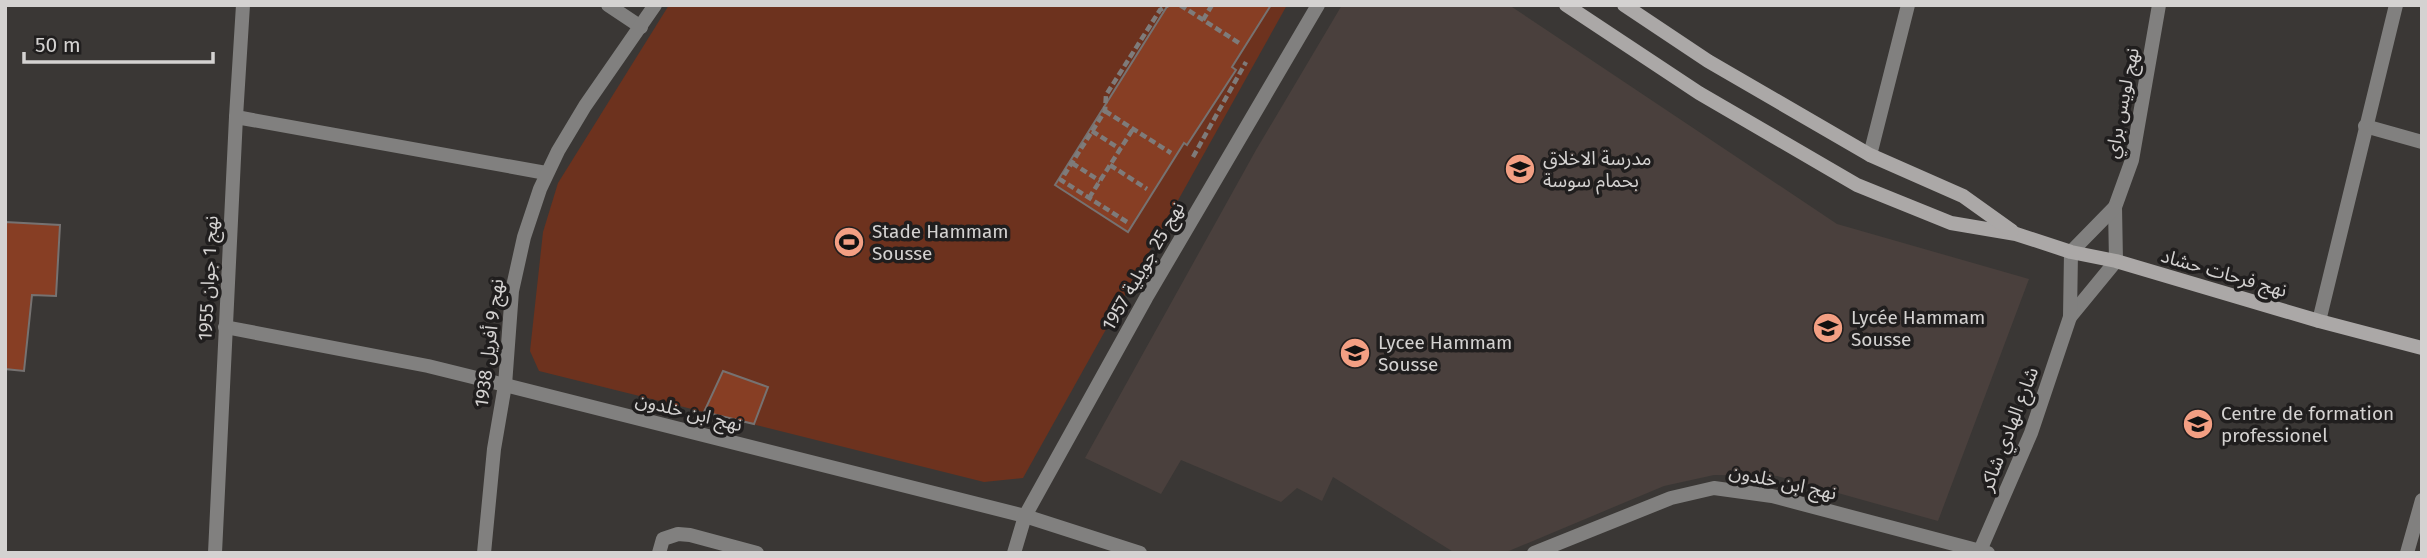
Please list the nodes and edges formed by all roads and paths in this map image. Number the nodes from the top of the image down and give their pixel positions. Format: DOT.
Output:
graph roads {
  1 [pos="243,5"];
  2 [pos="608,5"];
  3 [pos="655,5"];
  4 [pos="1168,5"];
  5 [pos="1180,5"];
  6 [pos="1212,5"];
  7 [pos="1318,5"];
  8 [pos="1566,5"];
  9 [pos="1624,5"];
  10 [pos="1908,5"];
  11 [pos="2160,5"];
  12 [pos="2396,5"];
  13 [pos="1203,20"];
  14 [pos="641,27"];
  15 [pos="1240,43"];
  16 [pos="1246,62"];
  17 [pos="1105,111"];
  18 [pos="236,117"];
  19 [pos="2365,126"];
  20 [pos="1133,129"];
  21 [pos="1092,131"];
  22 [pos="2422,142"];
  23 [pos="1120,149"];
  24 [pos="1171,153"];
  25 [pos="1870,155"];
  26 [pos="1193,157"];
  27 [pos="1072,163"];
  28 [pos="1110,165"];
  29 [pos="546,173"];
  30 [pos="1100,181"];
  31 [pos="1147,189"];
  32 [pos="1089,198"];
  33 [pos="2115,207"];
  34 [pos="1126,222"];
  35 [pos="2016,234"];
  36 [pos="2071,252"];
  37 [pos="2116,261"];
  38 [pos="2070,317"];
  39 [pos="2319,321"];
  40 [pos="225,327"];
  41 [pos="2422,348"];
  42 [pos="505,385"];
  43 [pos="2422,500"];
  44 [pos="1026,516"];
  45 [pos="661,546"];
  46 [pos="1982,552"];
  47 [pos="215,553"];
  48 [pos="484,553"];
  49 [pos="757,553"];
  50 [pos="1014,553"];
  51 [pos="1140,553"];
  52 [pos="1534,553"];
  53 [pos="2407,553"];
  1 -- 18 [label="street, نهج 1 جوان 1955"];
  2 -- 14 [label="street"];
  3 -- 14 [label="street, نهج 9 أفريل 1938"];
  4 -- 17 [label="path"];
  5 -- 13 [label="path"];
  6 -- 13 [label="path"];
  7 -- 44 [label="street, نهج 25 جويلية 1957"];
  8 -- 35 [label="street"];
  9 -- 25 [label="street"];
  10 -- 25 [label="street"];
  11 -- 33 [label="street, نهج لويس براي"];
  12 -- 19 [label="street"];
  13 -- 15 [label="path"];
  14 -- 29 [label="street, نهج 9 أفريل 1938"];
  16 -- 26 [label="path"];
  17 -- 20 [label="path"];
  17 -- 21 [label="path"];
  18 -- 29 [label="street"];
  18 -- 40 [label="street, نهج 1 جوان 1955"];
  19 -- 22 [label="street"];
  19 -- 39 [label="street"];
  20 -- 23 [label="path"];
  20 -- 24 [label="path"];
  21 -- 23 [label="path"];
  21 -- 27 [label="path"];
  23 -- 28 [label="path"];
  25 -- 35 [label="street"];
  27 -- 30 [label="path"];
  27 -- 32 [label="path"];
  28 -- 30 [label="path"];
  28 -- 31 [label="path"];
  29 -- 42 [label="street, نهج 9 أفريل 1938"];
  30 -- 32 [label="path"];
  32 -- 34 [label="path"];
  33 -- 36 [label="street"];
  33 -- 37 [label="street"];
  35 -- 36 [label="street, نهج فرحات حشاد"];
  36 -- 37 [label="street, نهج فرحات حشاد"];
  36 -- 38 [label="street, شارع الهادي شاكر"];
  37 -- 38 [label="street, شارع الهادي شاكر"];
  37 -- 39 [label="street, نهج فرحات حشاد"];
  38 -- 46 [label="street, شارع الهادي شاكر"];
  39 -- 41 [label="street, نهج فرحات حشاد"];
  40 -- 42 [label="street, نهج ابن خلدون"];
  40 -- 47 [label="street, نهج 1 جوان 1955"];
  42 -- 44 [label="street, نهج ابن خلدون"];
  42 -- 48 [label="street, نهج 9 أفريل 1938"];
  43 -- 53 [label="street"];
  44 -- 50 [label="street, نهج 25 جويلية 1957"];
  44 -- 51 [label="street, نهج ابن خلدون"];
  45 -- 49 [label="street"];
  46 -- 52 [label="street, نهج ابن خلدون"];
}
